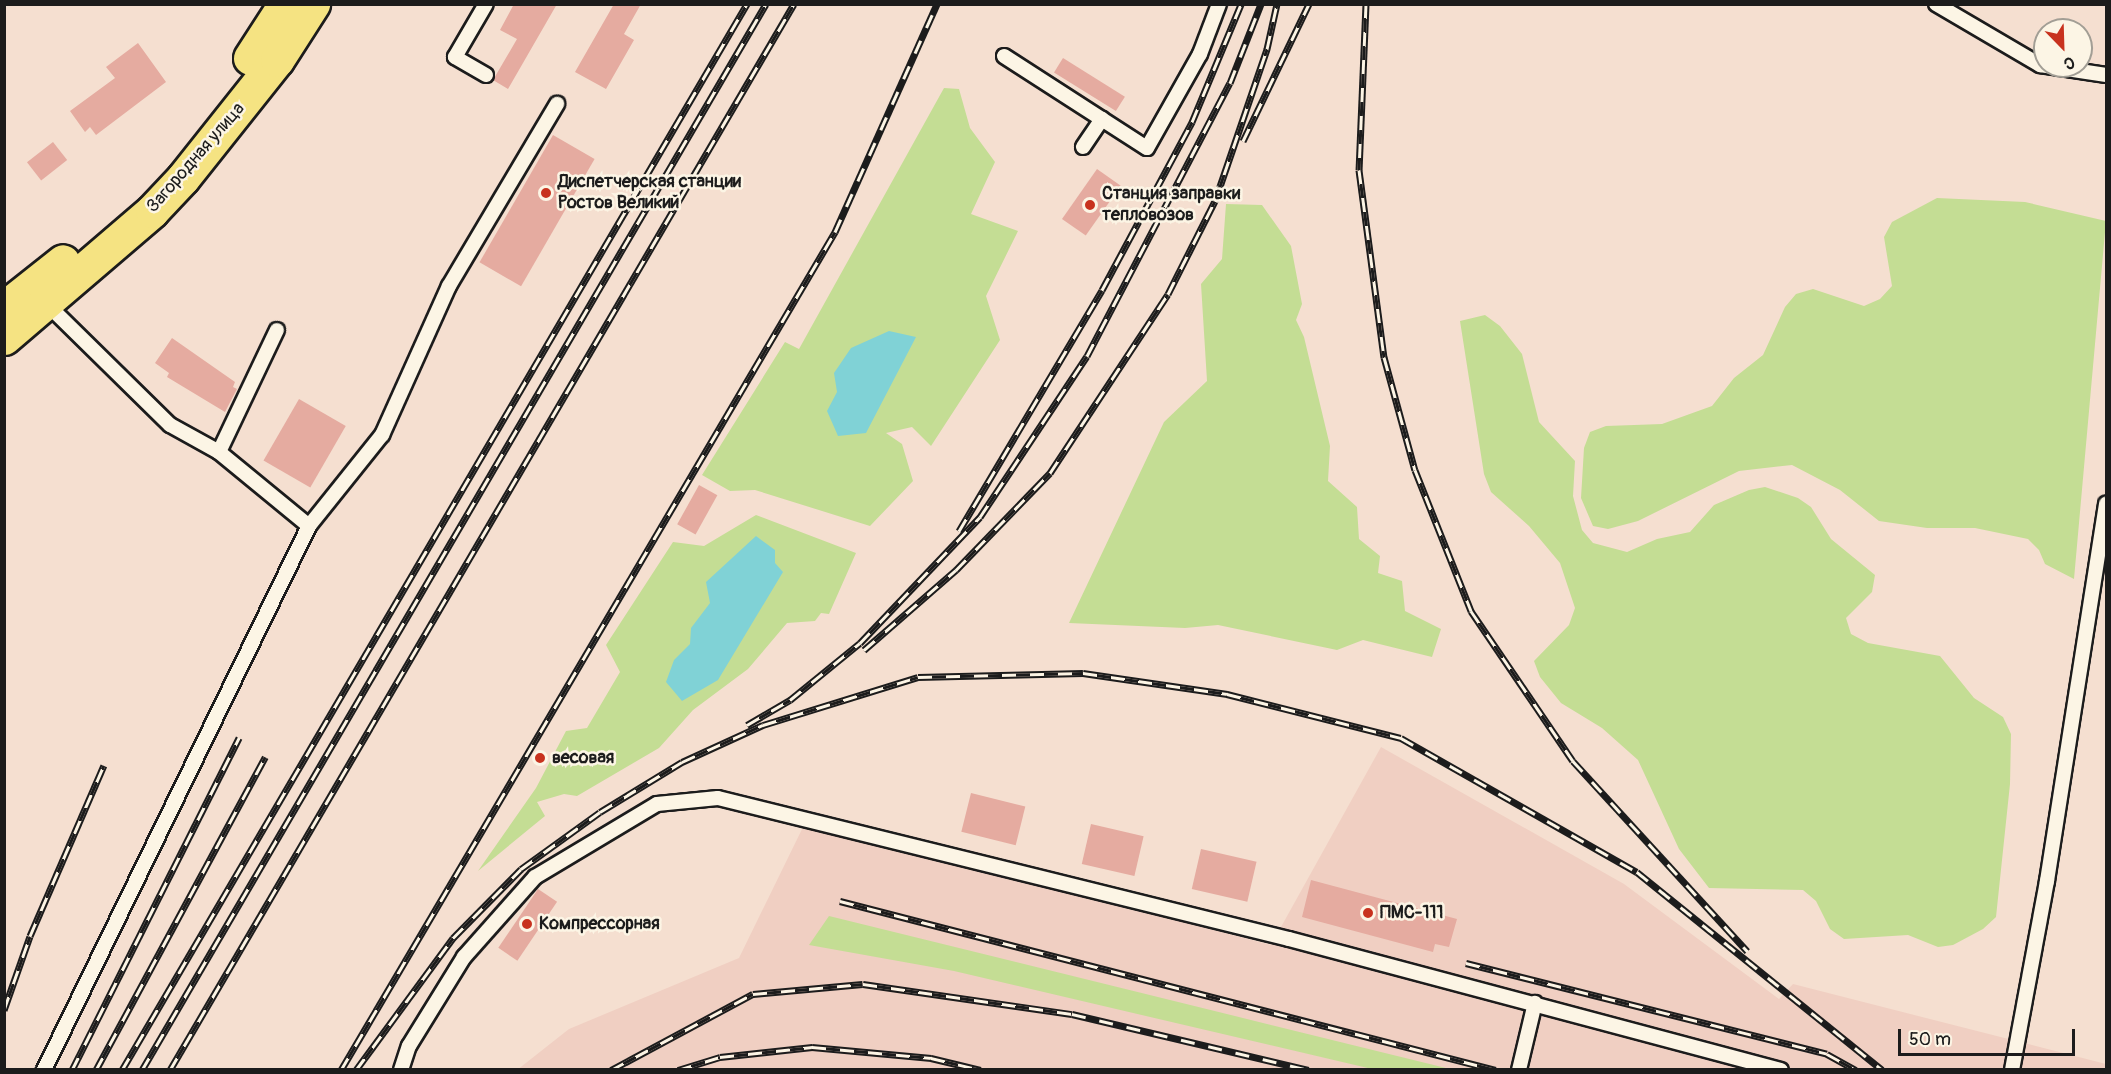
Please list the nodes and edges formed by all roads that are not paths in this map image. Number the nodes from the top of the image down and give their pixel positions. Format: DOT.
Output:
graph roads {
  1 [pos="285,4"];
  2 [pos="313,4"];
  3 [pos="486,4"];
  4 [pos="1219,4"];
  5 [pos="1936,4"];
  6 [pos="1004,56"];
  7 [pos="486,75"];
  8 [pos="2106,75"];
  9 [pos="557,104"];
  10 [pos="1102,118"];
  11 [pos="1083,147"];
  12 [pos="47,304"];
  13 [pos="4,308"];
  14 [pos="276,330"];
  15 [pos="4,338"];
  16 [pos="219,452"];
  17 [pos="2106,504"];
  18 [pos="309,526"];
  19 [pos="1535,1003"];
  20 [pos="44,1070"];
  21 [pos="401,1070"];
  22 [pos="1519,1070"];
  23 [pos="1781,1070"];
  24 [pos="2012,1070"];
  1 -- 13 [label="highway, Загородная улица"];
  2 -- 12 [label="highway, Загородная улица"];
  3 -- 7 [label="lane"];
  4 -- 10 [label="lane"];
  5 -- 8 [label="lane"];
  6 -- 10 [label="lane"];
  9 -- 18 [label="lane"];
  10 -- 11 [label="lane"];
  12 -- 15 [label="highway, Загородная улица"];
  12 -- 16 [label="lane"];
  14 -- 16 [label="lane"];
  16 -- 18 [label="lane"];
  17 -- 24 [label="lane"];
  18 -- 20 [label="lane"];
  19 -- 21 [label="lane"];
  19 -- 22 [label="lane"];
  19 -- 23 [label="lane"];
}
